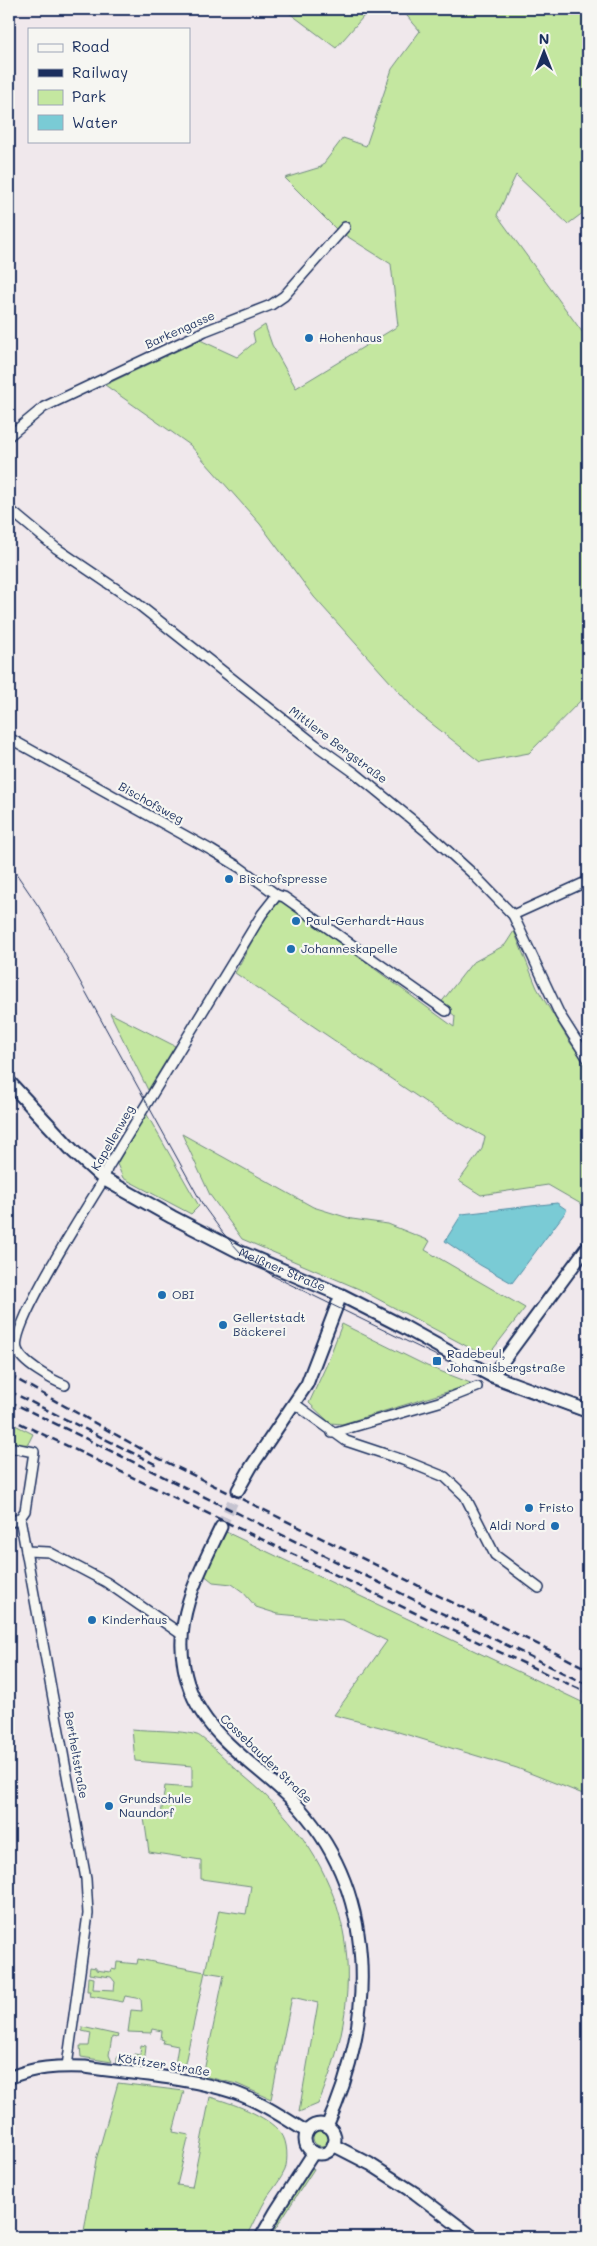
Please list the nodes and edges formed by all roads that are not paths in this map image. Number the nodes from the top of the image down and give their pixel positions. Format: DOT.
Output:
graph roads {
  1 [pos="345,227"];
  2 [pos="9,436"];
  3 [pos="9,509"];
  4 [pos="9,738"];
  5 [pos="588,881"];
  6 [pos="277,895"];
  7 [pos="513,915"];
  8 [pos="446,1011"];
  9 [pos="588,1059"];
  10 [pos="9,1082"];
  11 [pos="104,1179"];
  12 [pos="588,1246"];
  13 [pos="341,1295"];
  14 [pos="492,1376"];
  15 [pos="65,1385"];
  16 [pos="477,1387"];
  17 [pos="295,1404"];
  18 [pos="588,1411"];
  19 [pos="332,1433"];
  20 [pos="9,1447"];
  21 [pos="238,1490"];
  22 [pos="20,1518"];
  23 [pos="9,1523"];
  24 [pos="221,1527"];
  25 [pos="26,1551"];
  26 [pos="539,1588"];
  27 [pos="182,1634"];
  28 [pos="67,2066"];
  29 [pos="9,2078"];
  30 [pos="326,2126"];
  31 [pos="307,2132"];
  32 [pos="334,2145"];
  33 [pos="314,2152"];
  34 [pos="261,2237"];
  35 [pos="473,2237"];
  1 -- 2 [label="street, Barkengasse"];
  3 -- 7 [label="street, Mittlere Bergstraße"];
  4 -- 6 [label="street, Bischofsweg"];
  5 -- 7 [label="street"];
  6 -- 8 [label="street, Bischofsweg"];
  6 -- 11 [label="street, Kapellenweg"];
  7 -- 9 [label="street, Mittlere Bergstraße"];
  10 -- 11 [label="main road, Meißner Straße"];
  11 -- 13 [label="main road, Meißner Straße"];
  11 -- 15 [label="street, Kapellenweg"];
  12 -- 14 [label="street"];
  13 -- 14 [label="main road, Meißner Straße"];
  13 -- 17 [label="street"];
  14 -- 18 [label="main road, Meißner Straße"];
  16 -- 19 [label="street"];
  17 -- 19 [label="street"];
  17 -- 21 [label="street"];
  19 -- 26 [label="street"];
  20 -- 22 [label="street"];
  22 -- 23 [label="street"];
  22 -- 25 [label="street, Bertheltstraße"];
  24 -- 27 [label="street, Cossebauder Straße"];
  25 -- 27 [label="street"];
  25 -- 28 [label="street, Bertheltstraße"];
  27 -- 30 [label="street, Cossebauder Straße"];
  28 -- 29 [label="street, Kötitzer Straße"];
  28 -- 31 [label="street, Kötitzer Straße"];
  30 -- 31 [label="street"];
  30 -- 32 [label="street"];
  31 -- 33 [label="street"];
  32 -- 33 [label="street"];
  32 -- 35 [label="street"];
  33 -- 34 [label="street"];
}
